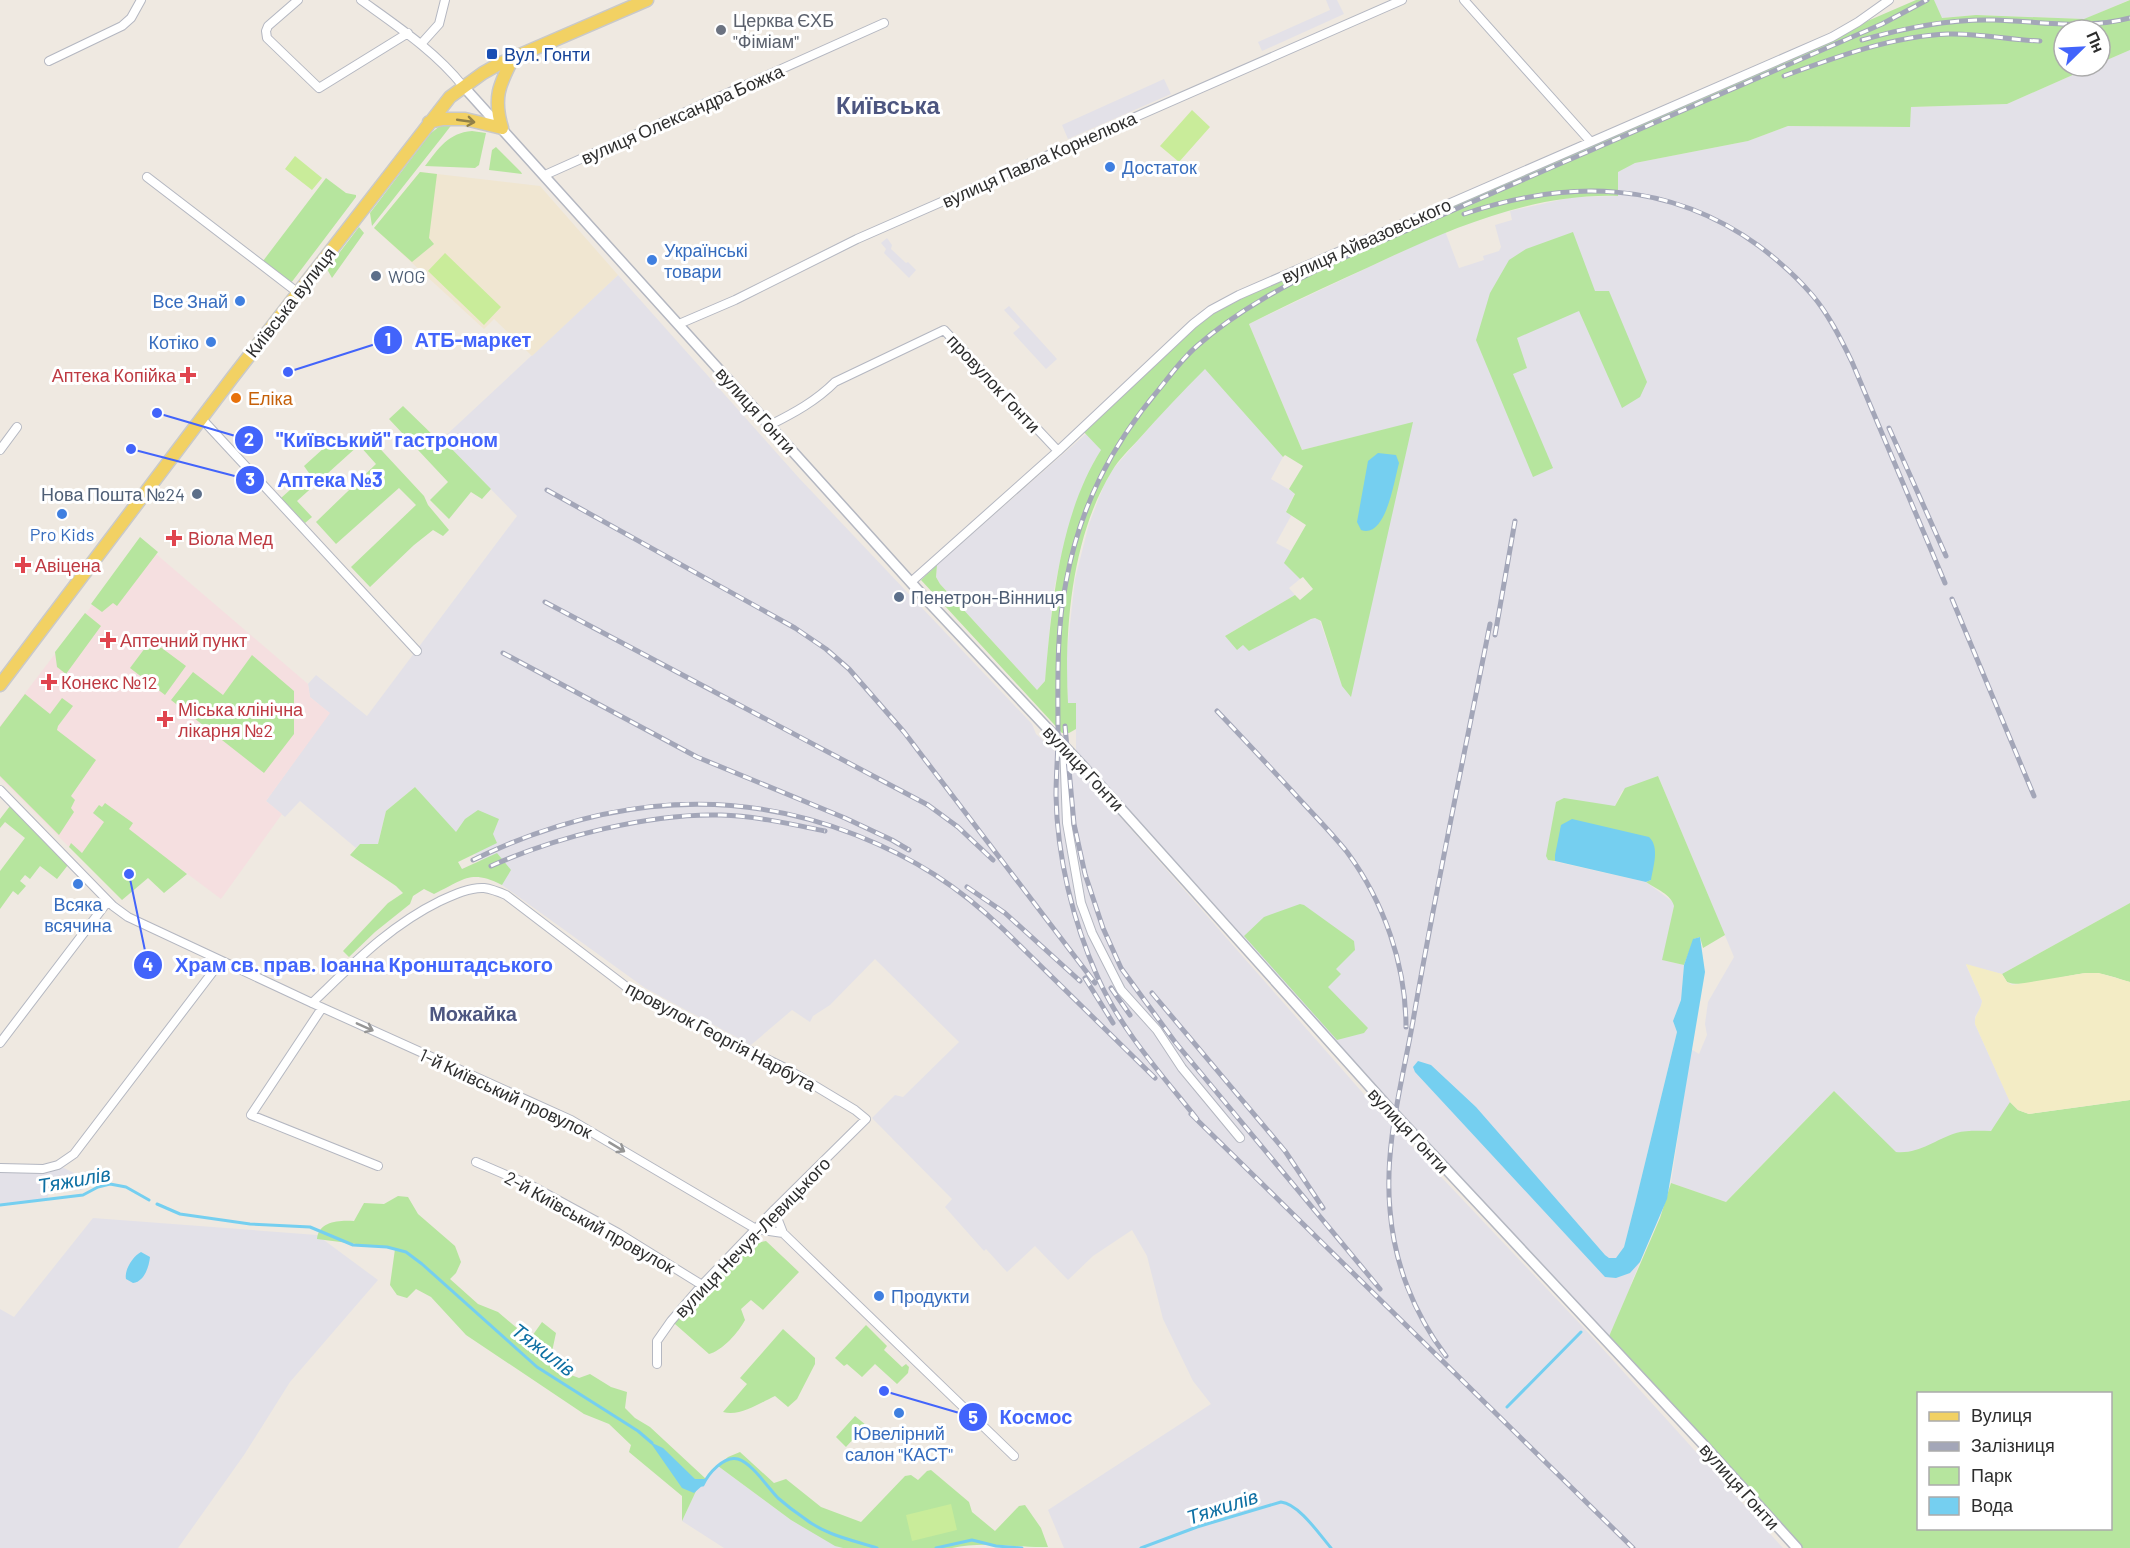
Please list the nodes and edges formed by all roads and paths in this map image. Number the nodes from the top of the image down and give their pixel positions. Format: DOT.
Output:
graph roads {
  1 [pos="141,0"];
  2 [pos="298,0"];
  3 [pos="362,0"];
  4 [pos="445,0"];
  5 [pos="647,0"];
  6 [pos="1402,0"];
  7 [pos="1464,0"];
  8 [pos="1888,0"];
  9 [pos="884,23"];
  10 [pos="408,33"];
  11 [pos="421,44"];
  12 [pos="513,58"];
  13 [pos="49,61"];
  14 [pos="463,86"];
  15 [pos="429,122"];
  16 [pos="502,128"];
  17 [pos="1590,141"];
  18 [pos="545,175"];
  19 [pos="147,177"];
  20 [pos="297,292"];
  21 [pos="679,324"];
  22 [pos="201,418"];
  23 [pos="770,425"];
  24 [pos="17,427"];
  25 [pos="0,450"];
  26 [pos="1058,451"];
  27 [pos="911,582"];
  28 [pos="417,651"];
  29 [pos="0,685"];
  30 [pos="1064,746"];
  31 [pos="0,790"];
  32 [pos="108,901"];
  33 [pos="221,961"];
  34 [pos="312,1003"];
  35 [pos="322,1008"];
  36 [pos="0,1043"];
  37 [pos="866,1119"];
  38 [pos="1240,1138"];
  39 [pos="476,1162"];
  40 [pos="378,1166"];
  41 [pos="0,1168"];
  42 [pos="774,1210"];
  43 [pos="756,1229"];
  44 [pos="783,1233"];
  45 [pos="702,1285"];
  46 [pos="657,1364"];
  47 [pos="1014,1456"];
  48 [pos="1797,1548"];
  1 -- 13 [label="street"];
  2 -- 10 [label="street"];
  3 -- 10 [label="street, вулиця Гонти"];
  4 -- 11 [label="street"];
  5 -- 12 [label="main road, Київська вулиця"];
  6 -- 21 [label="street, вулиця Павла Корнелюка"];
  7 -- 17 [label="street"];
  8 -- 17 [label="street, вулиця Айвазовського"];
  9 -- 18 [label="street, вулиця Олександра Божка"];
  10 -- 11 [label="street, вулиця Гонти"];
  11 -- 14 [label="street, вулиця Гонти"];
  12 -- 14 [label="main road, Київська вулиця"];
  12 -- 16 [label="main road"];
  14 -- 15 [label="main road, Київська вулиця"];
  14 -- 16 [label="street, вулиця Гонти"];
  15 -- 16 [label="main road, one-way"];
  15 -- 20 [label="main road, Київська вулиця"];
  16 -- 18 [label="street, вулиця Гонти"];
  17 -- 26 [label="street, вулиця Айвазовського"];
  18 -- 21 [label="street, вулиця Гонти"];
  19 -- 20 [label="street"];
  20 -- 22 [label="main road, Київська вулиця"];
  21 -- 23 [label="street, вулиця Гонти"];
  22 -- 28 [label="street"];
  22 -- 29 [label="main road, Київська вулиця"];
  23 -- 26 [label="street, провулок Гонти"];
  23 -- 27 [label="street, вулиця Гонти"];
  24 -- 25 [label="street"];
  26 -- 27 [label="street, вулиця Айвазовського"];
  27 -- 30 [label="street, вулиця Гонти"];
  30 -- 38 [label="street"];
  30 -- 48 [label="street, вулиця Гонти"];
  31 -- 32 [label="street, 1-й Київський провулок"];
  32 -- 33 [label="street, 1-й Київський провулок"];
  32 -- 36 [label="street"];
  33 -- 34 [label="street, 1-й Київський провулок"];
  33 -- 41 [label="street"];
  34 -- 35 [label="street, 1-й Київський провулок"];
  34 -- 37 [label="street, провулок Георгія Нарбута"];
  35 -- 40 [label="street"];
  35 -- 43 [label="street, 1-й Київський провулок, one-way"];
  37 -- 42 [label="street, вулиця Нечуя-Левицького"];
  39 -- 45 [label="street, 2-й Київський провулок"];
  42 -- 43 [label="street, вулиця Нечуя-Левицького"];
  42 -- 44 [label="street"];
  43 -- 44 [label="street, 1-й Київський провулок"];
  43 -- 45 [label="street, вулиця Нечуя-Левицького"];
  44 -- 47 [label="street"];
  45 -- 46 [label="street, вулиця Нечуя-Левицького"];
}
